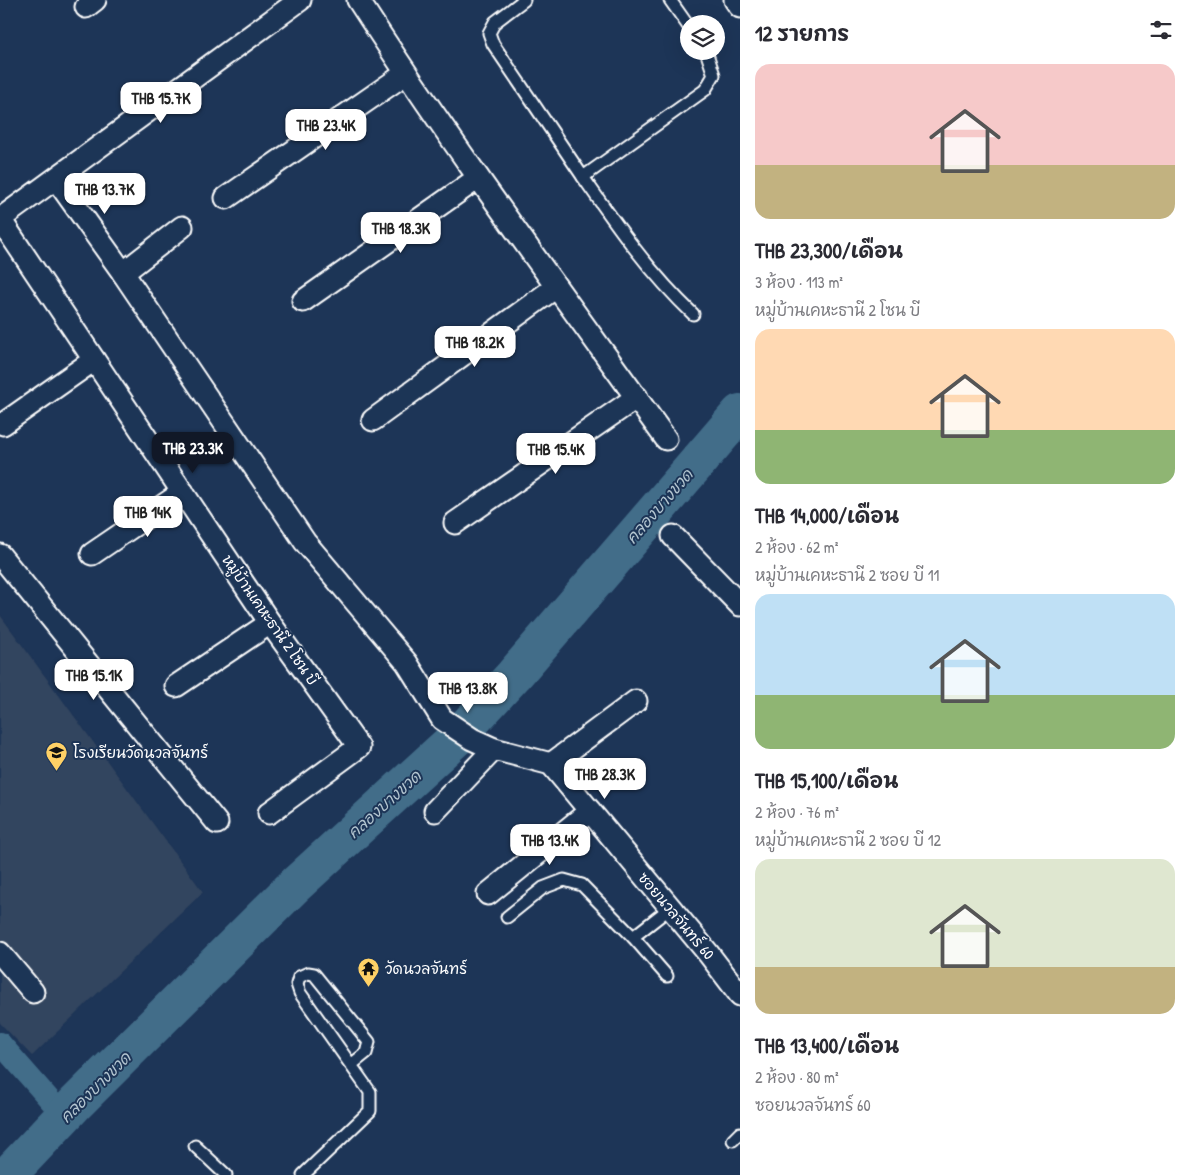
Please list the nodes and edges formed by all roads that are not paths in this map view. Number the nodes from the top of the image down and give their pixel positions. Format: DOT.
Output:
graph roads {
  1 [pos="300,0"];
  2 [pos="358,0"];
  3 [pos="524,0"];
  4 [pos="670,0"];
  5 [pos="736,0"];
  6 [pos="740,7"];
  7 [pos="681,15"];
  8 [pos="709,60"];
  9 [pos="405,74"];
  10 [pos="583,177"];
  11 [pos="478,178"];
  12 [pos="56,179"];
  13 [pos="226,198"];
  14 [pos="0,219"];
  15 [pos="182,227"];
  16 [pos="123,273"];
  17 [pos="556,287"];
  18 [pos="303,301"];
  19 [pos="693,314"];
  20 [pos="94,360"];
  21 [pos="637,397"];
  22 [pos="373,420"];
  23 [pos="3,424"];
  24 [pos="666,439"];
  25 [pos="183,492"];
  26 [pos="455,523"];
  27 [pos="673,536"];
  28 [pos="92,554"];
  29 [pos="0,556"];
  30 [pos="740,605"];
  31 [pos="270,623"];
  32 [pos="176,686"];
  33 [pos="636,701"];
  34 [pos="494,749"];
  35 [pos="550,764"];
  36 [pos="435,811"];
  37 [pos="590,811"];
  38 [pos="270,812"];
  39 [pos="217,823"];
  40 [pos="488,894"];
  41 [pos="670,908"];
  42 [pos="506,917"];
  43 [pos="633,937"];
  44 [pos="0,953"];
  45 [pos="667,976"];
  46 [pos="33,992"];
  47 [pos="740,994"];
  48 [pos="351,1065"];
  49 [pos="195,1146"];
  50 [pos="226,1175"];
  51 [pos="303,1175"];
  1 -- 12 [label="street"];
  2 -- 9 [label="street"];
  3 -- 10 [label="lane"];
  4 -- 7 [label="lane"];
  5 -- 6 [label="street"];
  8 -- 10 [label="lane"];
  9 -- 11 [label="street"];
  9 -- 13 [label="street"];
  10 -- 19 [label="lane"];
  11 -- 17 [label="street"];
  11 -- 18 [label="street"];
  12 -- 14 [label="street"];
  12 -- 16 [label="street"];
  14 -- 20 [label="street, หมู่บ้านเคหะธานี 2 โซน บี"];
  15 -- 16 [label="street"];
  16 -- 34 [label="street"];
  17 -- 21 [label="street"];
  17 -- 22 [label="street"];
  20 -- 23 [label="street"];
  20 -- 25 [label="street, หมู่บ้านเคหะธานี 2 โซน บี"];
  21 -- 24 [label="street"];
  21 -- 26 [label="street"];
  25 -- 28 [label="street"];
  25 -- 31 [label="street, หมู่บ้านเคหะธานี 2 โซน บี"];
  27 -- 30 [label="street"];
  29 -- 39 [label="street"];
  31 -- 32 [label="street"];
  31 -- 38 [label="street, หมู่บ้านเคหะธานี 2 โซน บี"];
  33 -- 35 [label="street"];
  34 -- 35 [label="street"];
  34 -- 36 [label="street"];
  35 -- 37 [label="street, ซอยนวลจันทร์ 60"];
  37 -- 40 [label="street"];
  37 -- 41 [label="street, ซอยนวลจันทร์ 60"];
  41 -- 43 [label="lane"];
  41 -- 47 [label="street, ซอยนวลจันทร์ 60"];
  42 -- 43 [label="lane"];
  43 -- 45 [label="lane"];
  44 -- 46 [label="street"];
  48 -- 48 [label="lane"];
  48 -- 51 [label="lane"];
  49 -- 50 [label="lane"];
}
